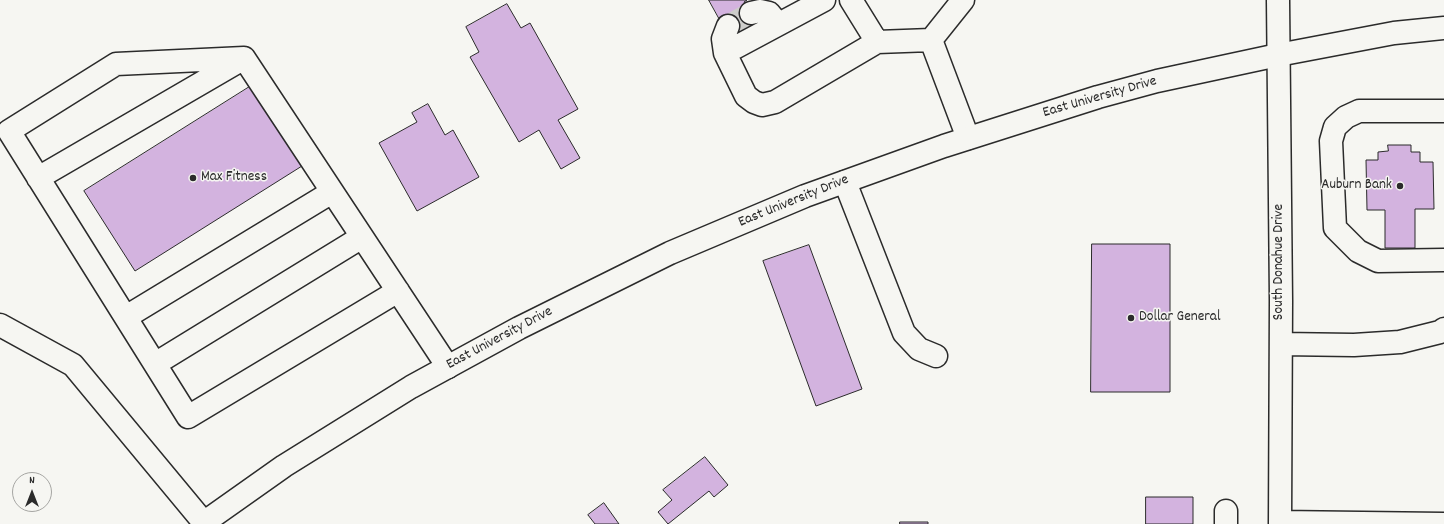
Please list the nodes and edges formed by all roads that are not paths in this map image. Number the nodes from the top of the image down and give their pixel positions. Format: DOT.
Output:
graph roads {
  1 [pos="824,0"];
  2 [pos="851,0"];
  3 [pos="963,0"];
  4 [pos="1278,0"];
  5 [pos="750,13"];
  6 [pos="778,24"];
  7 [pos="728,26"];
  8 [pos="1444,28"];
  9 [pos="931,40"];
  10 [pos="877,42"];
  11 [pos="725,52"];
  12 [pos="1278,55"];
  13 [pos="244,58"];
  14 [pos="1444,111"];
  15 [pos="968,138"];
  16 [pos="38,178"];
  17 [pos="845,182"];
  18 [pos="332,192"];
  19 [pos="362,237"];
  20 [pos="1444,260"];
  21 [pos="398,291"];
  22 [pos="126,318"];
  23 [pos="0,325"];
  24 [pos="1444,329"];
  25 [pos="1281,344"];
  26 [pos="936,356"];
  27 [pos="155,364"];
  28 [pos="448,367"];
  29 [pos="1280,523"];
  30 [pos="204,524"];
  31 [pos="1444,524"];
  1 -- 6 [label="main road"];
  2 -- 10 [label="main road"];
  3 -- 9 [label="main road"];
  4 -- 12 [label="main road, South Donahue Drive"];
  5 -- 6 [label="main road"];
  6 -- 11 [label="main road"];
  7 -- 11 [label="main road"];
  8 -- 12 [label="main road, East University Drive"];
  9 -- 10 [label="main road"];
  9 -- 15 [label="main road"];
  10 -- 11 [label="main road"];
  12 -- 15 [label="main road, East University Drive"];
  12 -- 25 [label="main road, South Donahue Drive"];
  13 -- 16 [label="main road"];
  13 -- 16 [label="main road"];
  13 -- 18 [label="main road"];
  14 -- 20 [label="main road"];
  15 -- 17 [label="main road, East University Drive"];
  16 -- 22 [label="main road"];
  17 -- 26 [label="main road"];
  17 -- 28 [label="main road, East University Drive"];
  18 -- 19 [label="main road"];
  18 -- 22 [label="main road"];
  19 -- 21 [label="main road"];
  19 -- 27 [label="main road"];
  21 -- 27 [label="main road"];
  21 -- 28 [label="main road"];
  22 -- 27 [label="main road"];
  23 -- 30 [label="main road"];
  24 -- 25 [label="main road"];
  25 -- 29 [label="main road, South Donahue Drive"];
  28 -- 30 [label="main road, East University Drive"];
  29 -- 31 [label="main road"];
}
